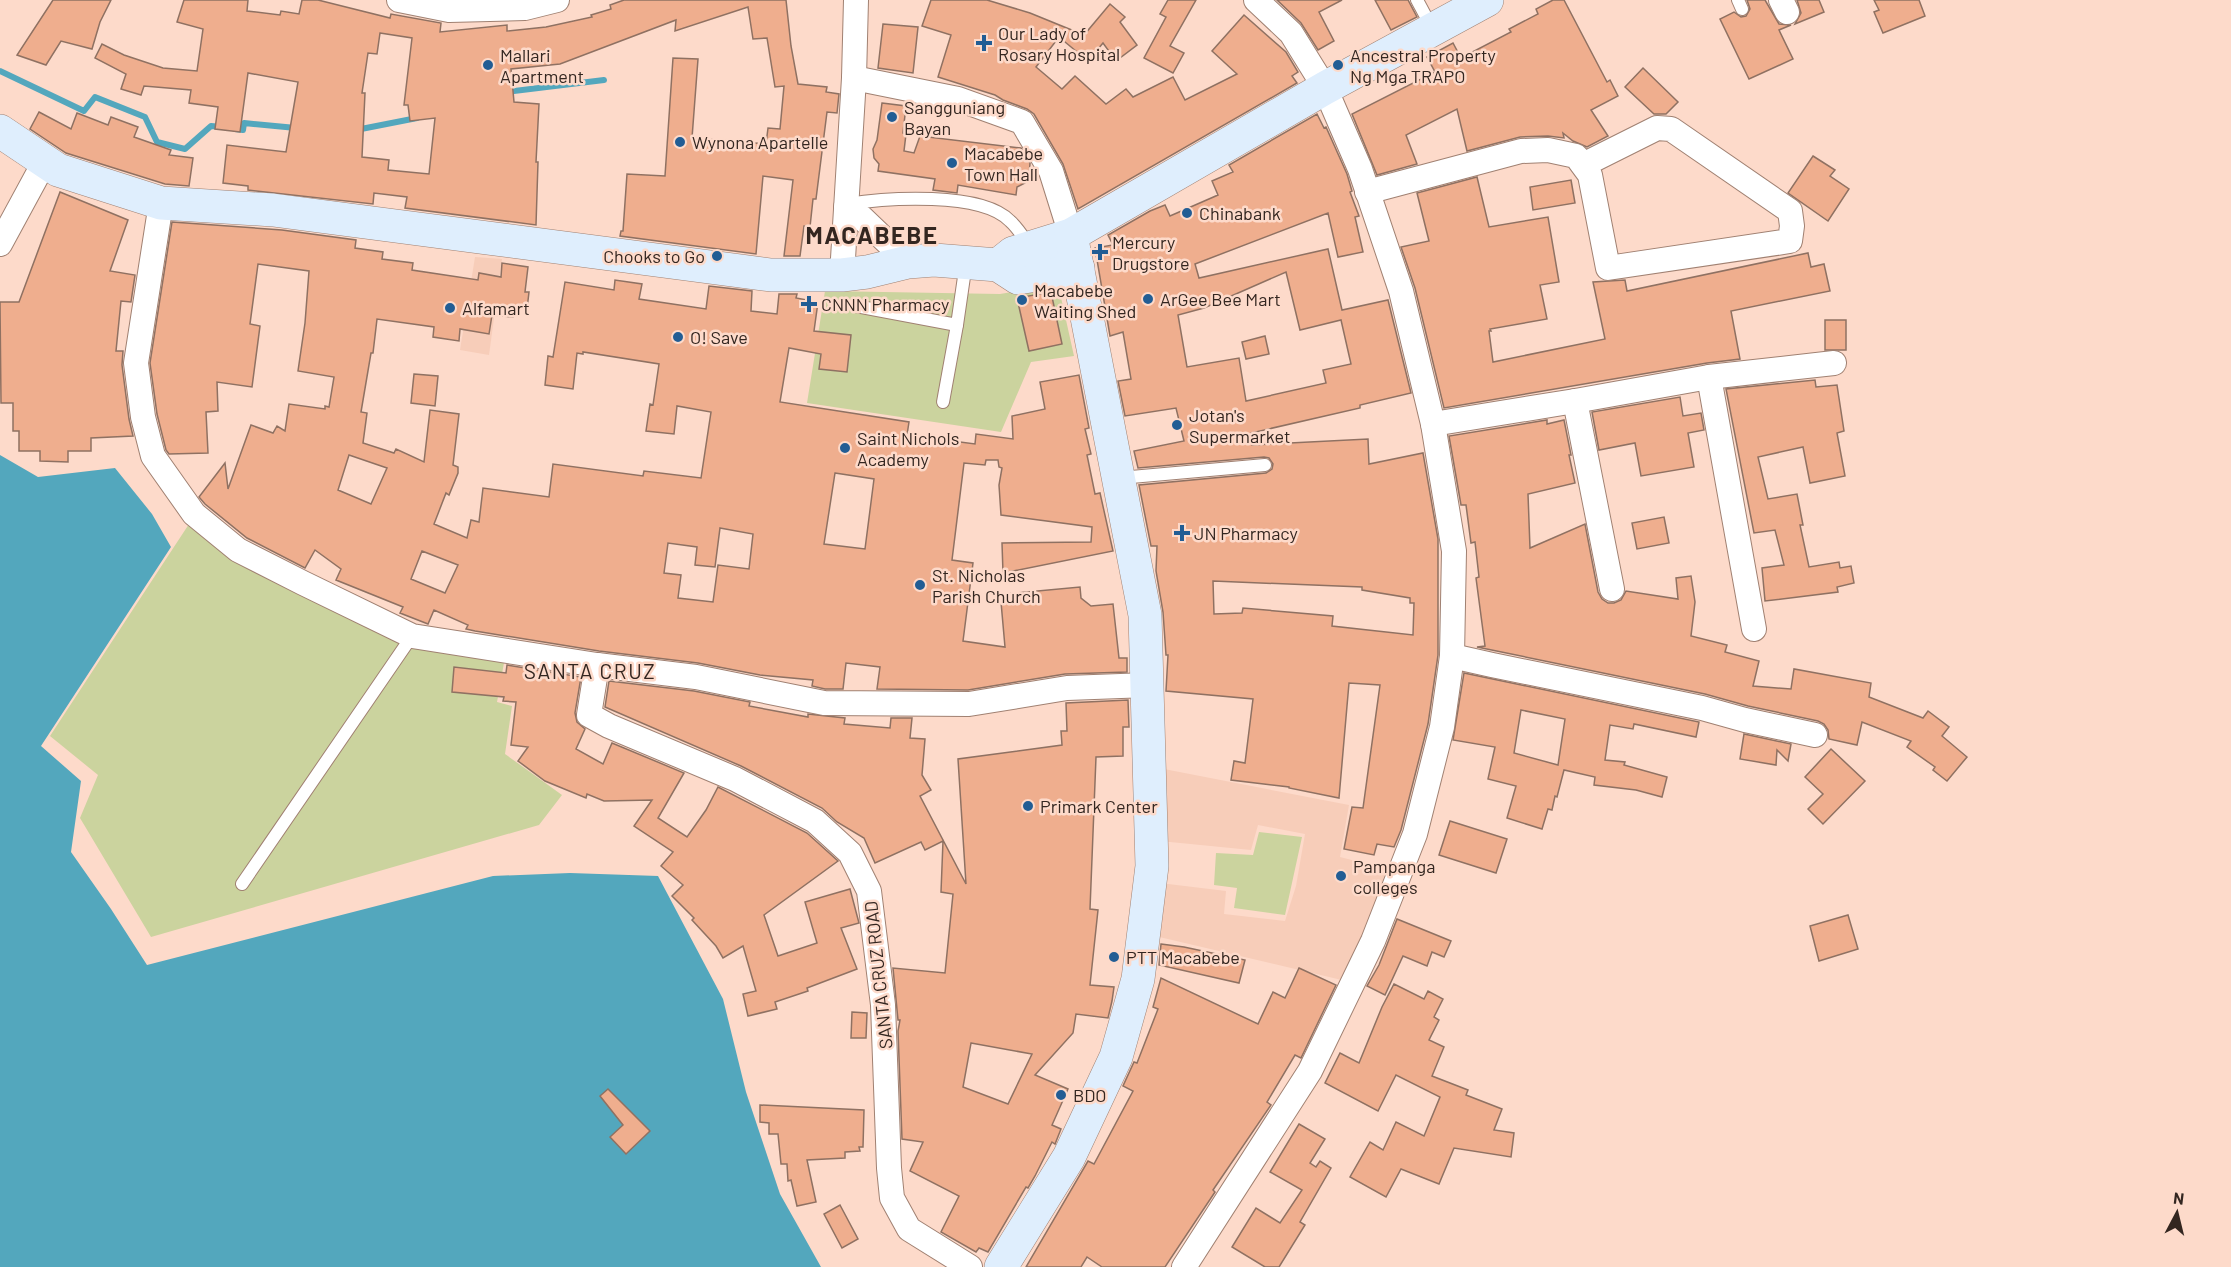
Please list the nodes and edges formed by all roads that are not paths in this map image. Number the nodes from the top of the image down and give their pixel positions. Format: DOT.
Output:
graph roads {
  1 [pos="399,0"];
  2 [pos="557,0"];
  3 [pos="856,0"];
  4 [pos="1256,0"];
  5 [pos="1417,0"];
  6 [pos="1487,0"];
  7 [pos="1433,30"];
  8 [pos="854,78"];
  9 [pos="1325,88"];
  10 [pos="0,131"];
  11 [pos="45,161"];
  12 [pos="1583,165"];
  13 [pos="1367,192"];
  14 [pos="161,203"];
  15 [pos="847,206"];
  16 [pos="1071,236"];
  17 [pos="0,244"];
  18 [pos="1031,248"];
  19 [pos="908,262"];
  20 [pos="982,264"];
  21 [pos="1078,268"];
  22 [pos="842,274"];
  23 [pos="856,306"];
  24 [pos="957,325"];
  25 [pos="1834,363"];
  26 [pos="1709,377"];
  27 [pos="1575,401"];
  28 [pos="943,402"];
  29 [pos="1433,423"];
  30 [pos="1265,465"];
  31 [pos="1118,478"];
  32 [pos="1612,590"];
  33 [pos="1754,629"];
  34 [pos="412,636"];
  35 [pos="1452,656"];
  36 [pos="597,665"];
  37 [pos="1148,685"];
  38 [pos="1815,735"];
  39 [pos="242,884"];
  40 [pos="970,1267"];
  41 [pos="1001,1267"];
  42 [pos="1184,1267"];
  1 -- 2 [label="street"];
  3 -- 8 [label="street"];
  4 -- 9 [label="street"];
  5 -- 7 [label="lane"];
  6 -- 7 [label="main road"];
  7 -- 9 [label="main road"];
  8 -- 15 [label="street"];
  8 -- 16 [label="street"];
  9 -- 13 [label="street"];
  9 -- 16 [label="main road"];
  10 -- 11 [label="main road"];
  11 -- 14 [label="main road"];
  11 -- 17 [label="street"];
  12 -- 12 [label="street"];
  12 -- 13 [label="street"];
  13 -- 29 [label="street"];
  14 -- 22 [label="main road"];
  14 -- 34 [label="street"];
  15 -- 18 [label="lane"];
  15 -- 19 [label="street"];
  15 -- 22 [label="street"];
  16 -- 18 [label="main road"];
  16 -- 21 [label="main road"];
  18 -- 20 [label="main road"];
  19 -- 20 [label="main road"];
  19 -- 22 [label="main road"];
  20 -- 21 [label="main road"];
  20 -- 24 [label="lane"];
  21 -- 31 [label="main road"];
  23 -- 24 [label="lane"];
  24 -- 28 [label="lane"];
  25 -- 26 [label="street"];
  26 -- 27 [label="street"];
  26 -- 33 [label="street"];
  27 -- 29 [label="street"];
  27 -- 32 [label="street"];
  29 -- 35 [label="street"];
  30 -- 31 [label="lane"];
  31 -- 37 [label="main road"];
  34 -- 36 [label="street"];
  34 -- 39 [label="lane"];
  35 -- 38 [label="street"];
  35 -- 42 [label="street"];
  36 -- 37 [label="street"];
  36 -- 40 [label="street, SANTA CRUZ ROAD"];
  37 -- 41 [label="main road"];
}
